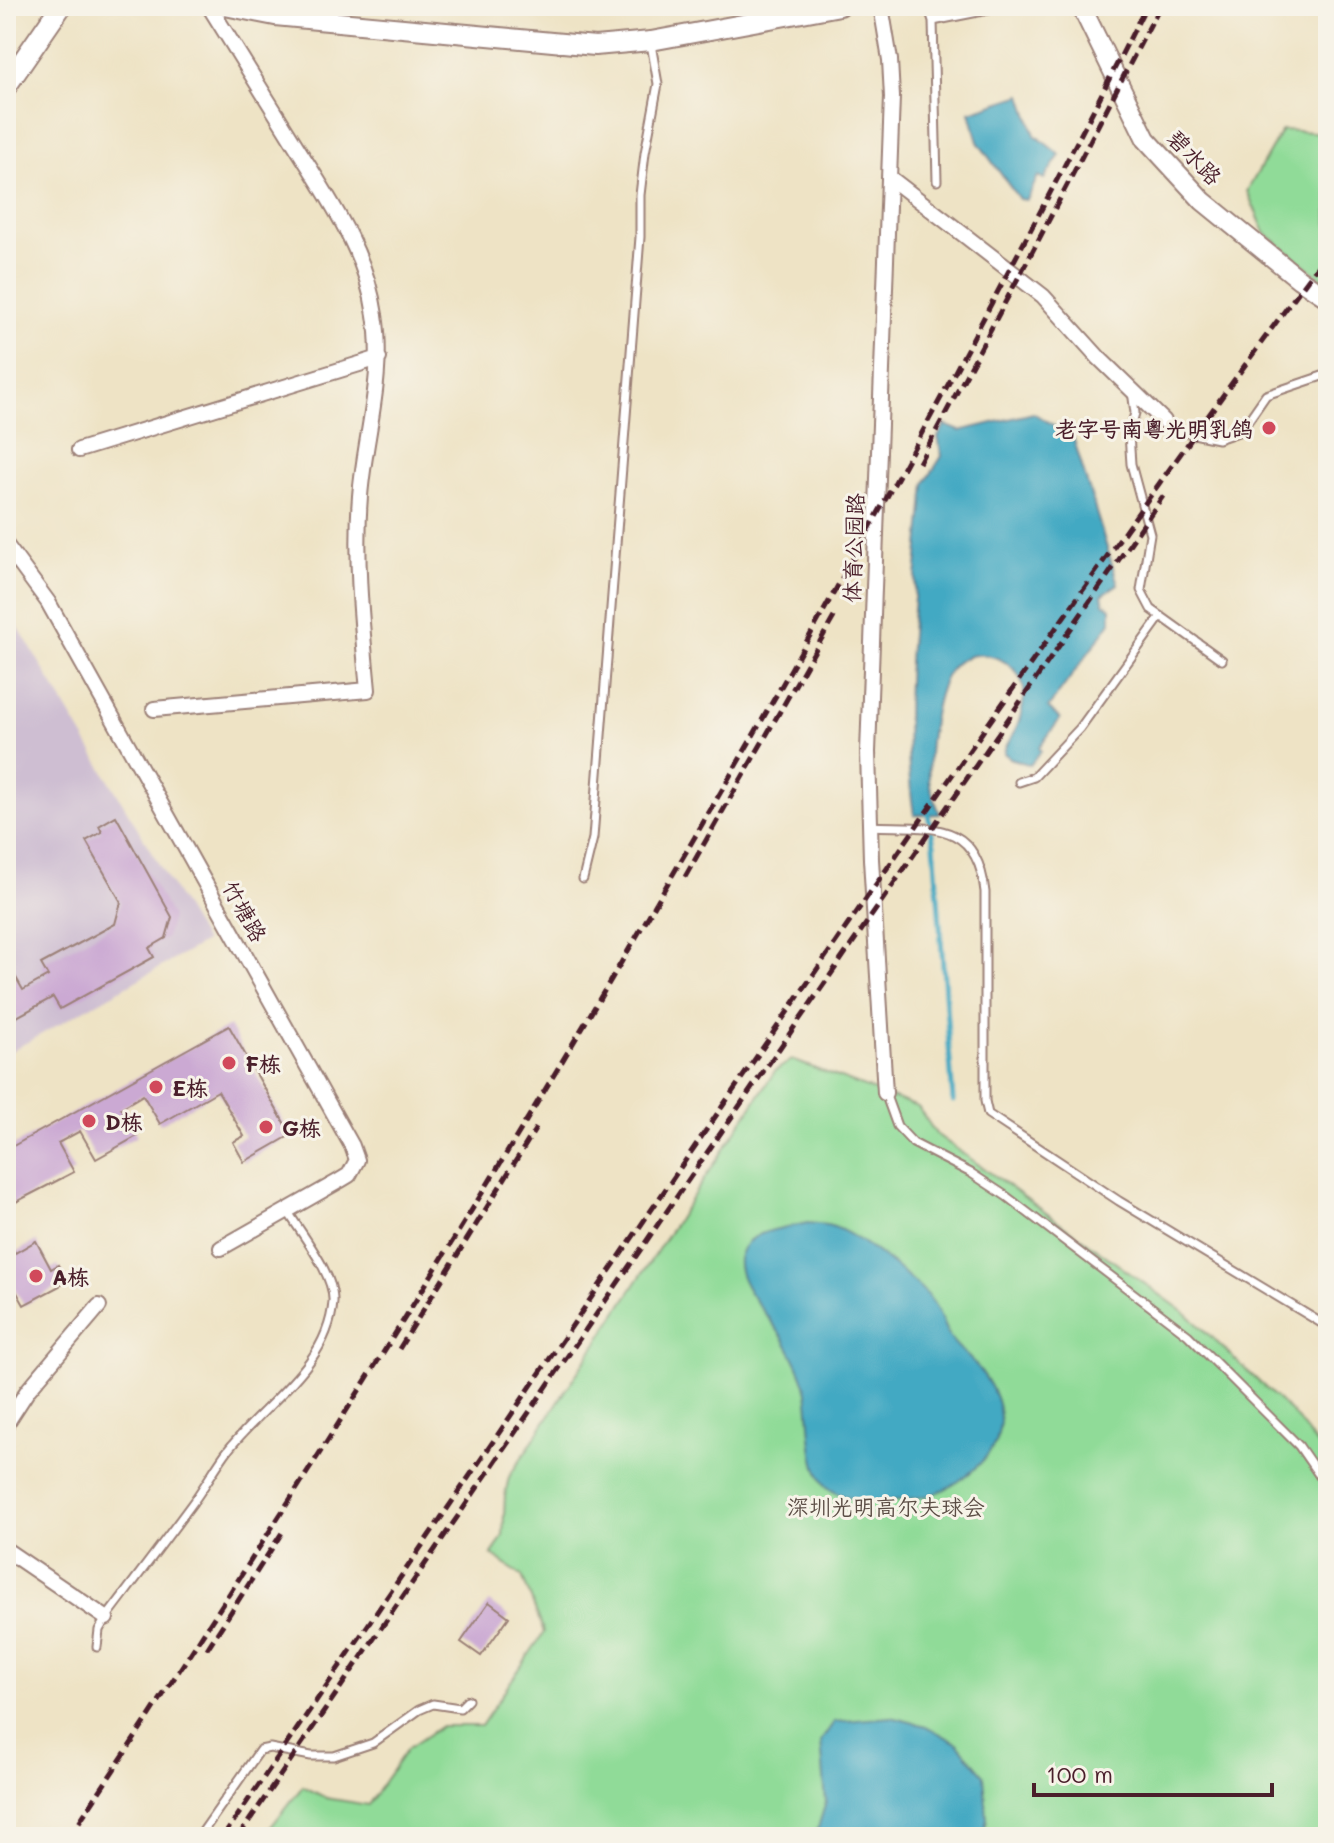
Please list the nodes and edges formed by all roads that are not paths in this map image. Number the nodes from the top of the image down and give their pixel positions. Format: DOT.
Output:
graph roads {
  1 [pos="61,6"];
  2 [pos="209,6"];
  3 [pos="225,6"];
  4 [pos="840,6"];
  5 [pos="881,6"];
  6 [pos="928,6"];
  7 [pos="1081,6"];
  8 [pos="993,9"];
  9 [pos="933,21"];
  10 [pos="651,41"];
  11 [pos="6,86"];
  12 [pos="889,177"];
  13 [pos="937,181"];
  14 [pos="1328,298"];
  15 [pos="379,358"];
  16 [pos="1328,374"];
  17 [pos="1131,389"];
  18 [pos="1164,421"];
  19 [pos="79,450"];
  20 [pos="6,545"];
  21 [pos="1161,616"];
  22 [pos="1222,660"];
  23 [pos="154,709"];
  24 [pos="1019,782"];
  25 [pos="870,826"];
  26 [pos="583,879"];
  27 [pos="885,1093"];
  28 [pos="287,1210"];
  29 [pos="221,1248"];
  30 [pos="99,1306"];
  31 [pos="1328,1327"];
  32 [pos="6,1424"];
  33 [pos="1328,1488"];
  34 [pos="6,1550"];
  35 [pos="106,1618"];
  36 [pos="97,1647"];
  37 [pos="468,1700"];
  38 [pos="199,1837"];
  1 -- 11 [label="main road"];
  2 -- 15 [label="street"];
  3 -- 10 [label="street"];
  4 -- 10 [label="street"];
  5 -- 12 [label="street, 体育公园路"];
  6 -- 9 [label="lane"];
  7 -- 14 [label="street, 碧水路"];
  8 -- 9 [label="lane"];
  9 -- 13 [label="lane"];
  10 -- 26 [label="lane"];
  12 -- 17 [label="street"];
  12 -- 25 [label="street, 体育公园路"];
  15 -- 19 [label="street"];
  15 -- 23 [label="street"];
  16 -- 18 [label="lane"];
  17 -- 18 [label="street"];
  17 -- 21 [label="lane"];
  20 -- 28 [label="street, 竹塘路"];
  21 -- 22 [label="lane"];
  21 -- 24 [label="lane"];
  25 -- 27 [label="street, 体育公园路"];
  25 -- 31 [label="lane"];
  27 -- 33 [label="lane"];
  28 -- 29 [label="street, 竹塘路"];
  28 -- 35 [label="lane"];
  30 -- 32 [label="street"];
  34 -- 35 [label="street"];
  35 -- 36 [label="lane"];
  37 -- 38 [label="lane"];
}
